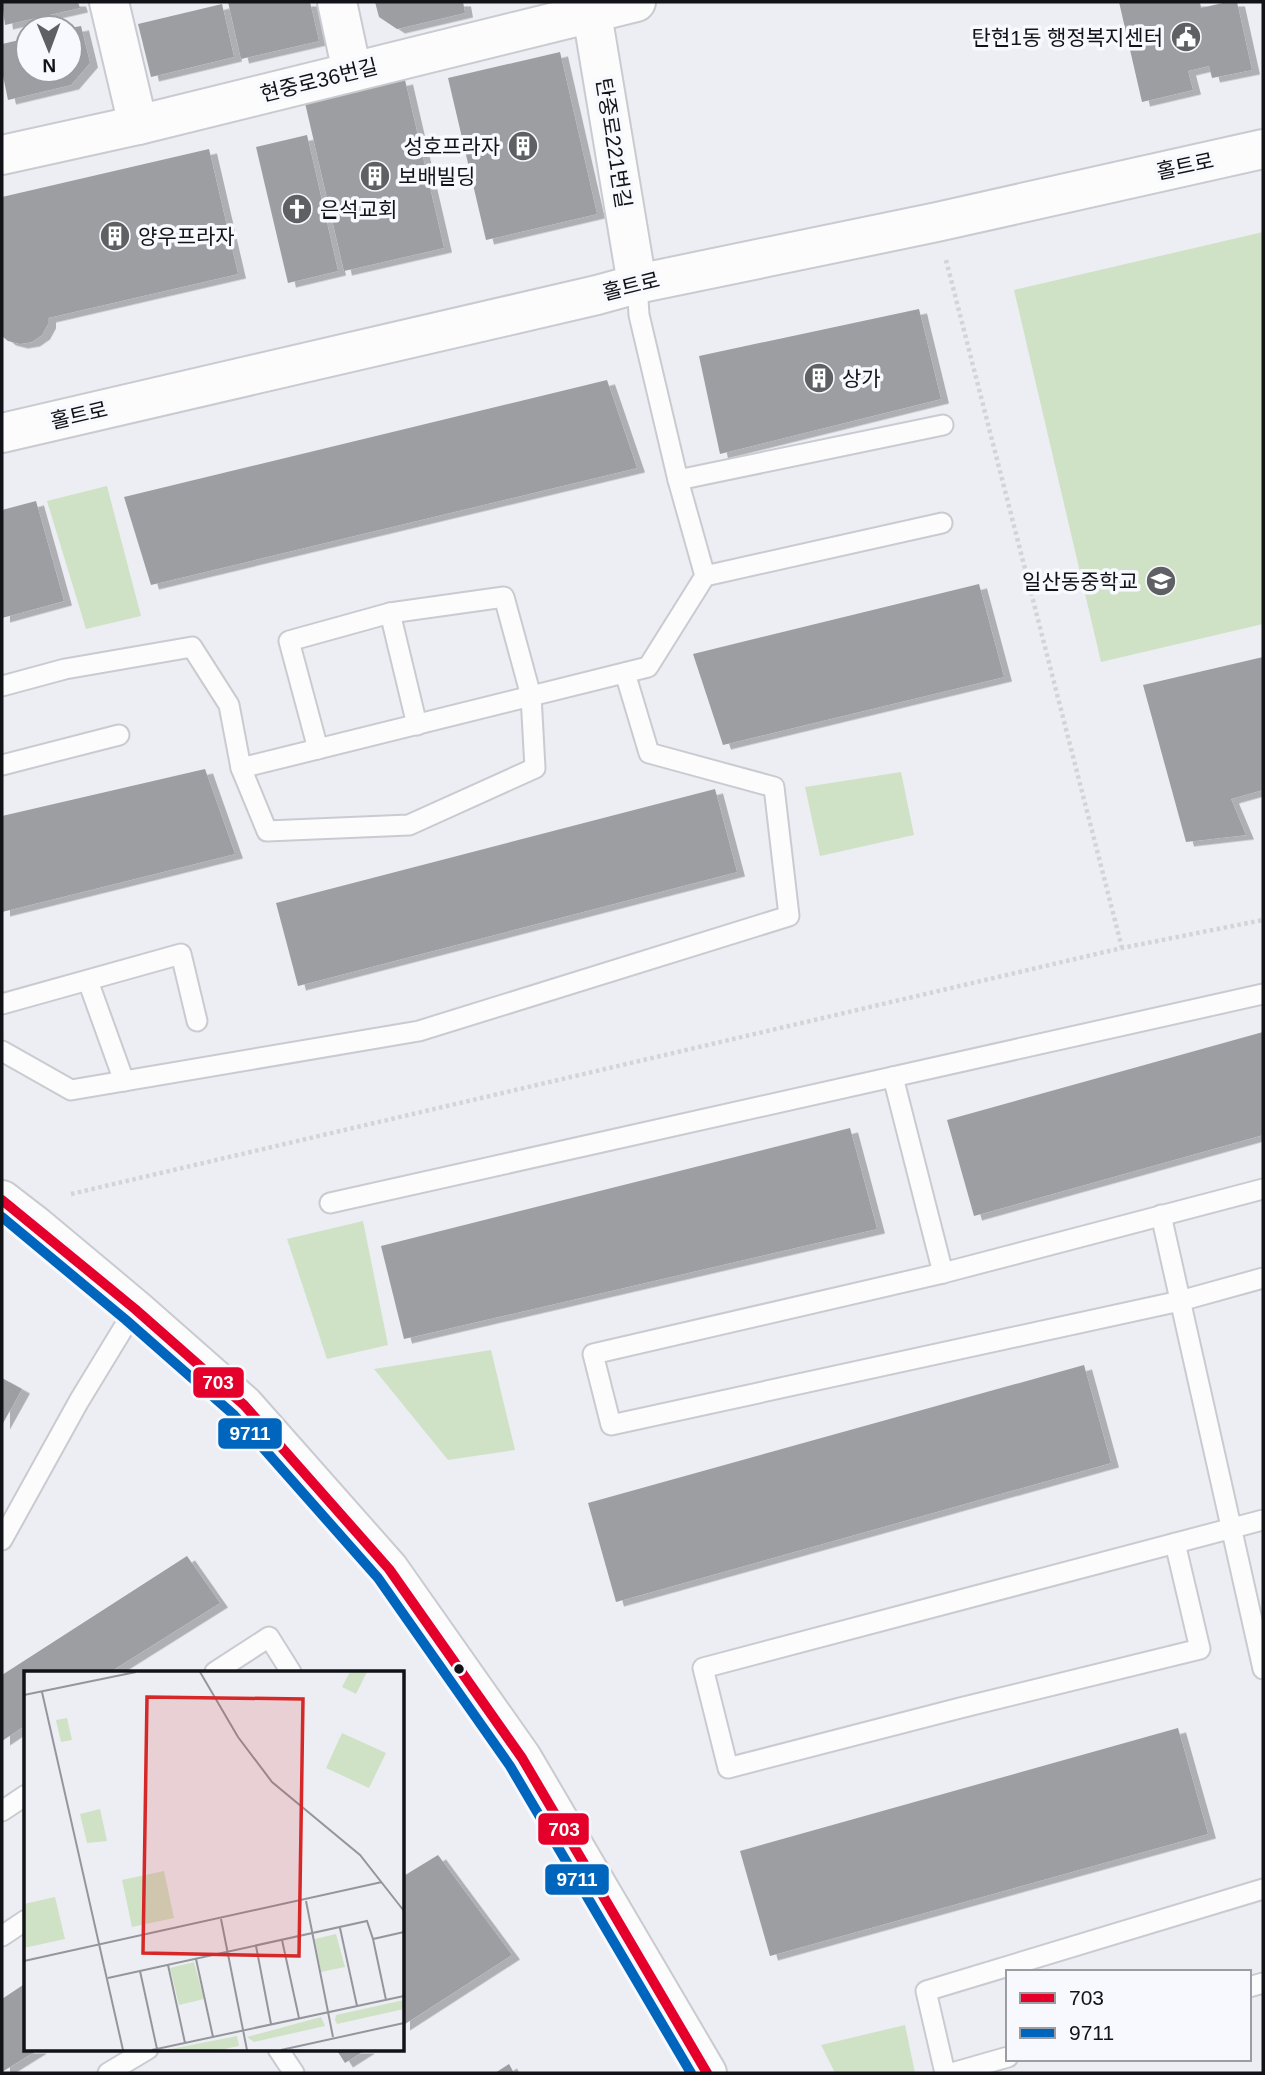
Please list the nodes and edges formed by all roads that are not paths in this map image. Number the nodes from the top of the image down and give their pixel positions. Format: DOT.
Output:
graph roads {
  1 [pos="109,2"];
  2 [pos="337,2"];
  3 [pos="636,2"];
  4 [pos="591,7"];
  5 [pos="352,72"];
  6 [pos="138,125"];
  7 [pos="1263,149"];
  8 [pos="2,155"];
  9 [pos="636,284"];
  10 [pos="943,425"];
  11 [pos="2,433"];
  12 [pos="678,480"];
  13 [pos="942,523"];
  14 [pos="705,576"];
  15 [pos="390,612"];
  16 [pos="625,673"];
  17 [pos="2,686"];
  18 [pos="531,696"];
  19 [pos="417,725"];
  20 [pos="119,735"];
  21 [pos="318,749"];
  22 [pos="2,765"];
  23 [pos="241,768"];
  24 [pos="88,981"];
  25 [pos="1263,994"];
  26 [pos="2,1004"];
  27 [pos="197,1021"];
  28 [pos="2,1051"];
  29 [pos="893,1077"];
  30 [pos="124,1081"];
  31 [pos="1263,1189"];
  32 [pos="2,1200"];
  33 [pos="330,1203"];
  34 [pos="1161,1215"];
  35 [pos="943,1273"];
  36 [pos="1263,1278"];
  37 [pos="1180,1301"];
  38 [pos="135,1309"];
  39 [pos="1263,1520"];
  40 [pos="1232,1528"];
  41 [pos="2,1540"];
  42 [pos="1175,1543"];
  43 [pos="1259,1635"];
  44 [pos="1263,1669"];
  45 [pos="217,1671"];
  46 [pos="289,1671"];
  47 [pos="24,1796"];
  48 [pos="2,1811"];
  49 [pos="1263,1889"];
  50 [pos="24,1921"];
  51 [pos="2,1936"];
  52 [pos="146,2050"];
  53 [pos="279,2050"];
  54 [pos="1006,2058"];
  55 [pos="108,2073"];
  56 [pos="294,2073"];
  57 [pos="707,2073"];
  58 [pos="945,2073"];
  59 [pos="952,2073"];
  1 -- 6 [label="street"];
  2 -- 5 [label="street"];
  3 -- 4 [label="street, 현중로36번길"];
  4 -- 5 [label="street, 현중로36번길"];
  4 -- 9 [label="street, 탄중로221번길"];
  5 -- 6 [label="street, 현중로36번길"];
  6 -- 8 [label="street, 현중로36번길"];
  7 -- 9 [label="street, 홀트로"];
  9 -- 11 [label="street, 홀트로"];
  9 -- 12 [label="lane"];
  10 -- 12 [label="lane"];
  12 -- 14 [label="lane"];
  13 -- 14 [label="lane"];
  14 -- 16 [label="lane"];
  15 -- 18 [label="lane"];
  15 -- 19 [label="lane"];
  15 -- 21 [label="lane"];
  16 -- 18 [label="lane"];
  16 -- 30 [label="lane"];
  17 -- 23 [label="lane"];
  18 -- 19 [label="lane"];
  18 -- 23 [label="lane"];
  19 -- 21 [label="lane"];
  20 -- 22 [label="lane"];
  21 -- 23 [label="lane"];
  24 -- 26 [label="lane"];
  24 -- 27 [label="lane"];
  24 -- 30 [label="lane"];
  25 -- 29 [label="lane"];
  28 -- 30 [label="lane"];
  29 -- 33 [label="lane"];
  29 -- 35 [label="lane"];
  31 -- 34 [label="lane"];
  32 -- 38 [label="street"];
  34 -- 35 [label="lane"];
  34 -- 37 [label="lane"];
  35 -- 37 [label="lane"];
  36 -- 37 [label="lane"];
  37 -- 40 [label="lane"];
  38 -- 41 [label="lane"];
  38 -- 57 [label="street"];
  39 -- 40 [label="lane"];
  40 -- 42 [label="lane"];
  40 -- 43 [label="lane"];
  42 -- 42 [label="lane"];
  43 -- 44 [label="lane"];
  45 -- 46 [label="lane"];
  47 -- 48 [label="lane"];
  49 -- 58 [label="lane"];
  50 -- 51 [label="lane"];
  52 -- 55 [label="lane"];
  53 -- 56 [label="lane"];
  54 -- 59 [label="lane"];
}
